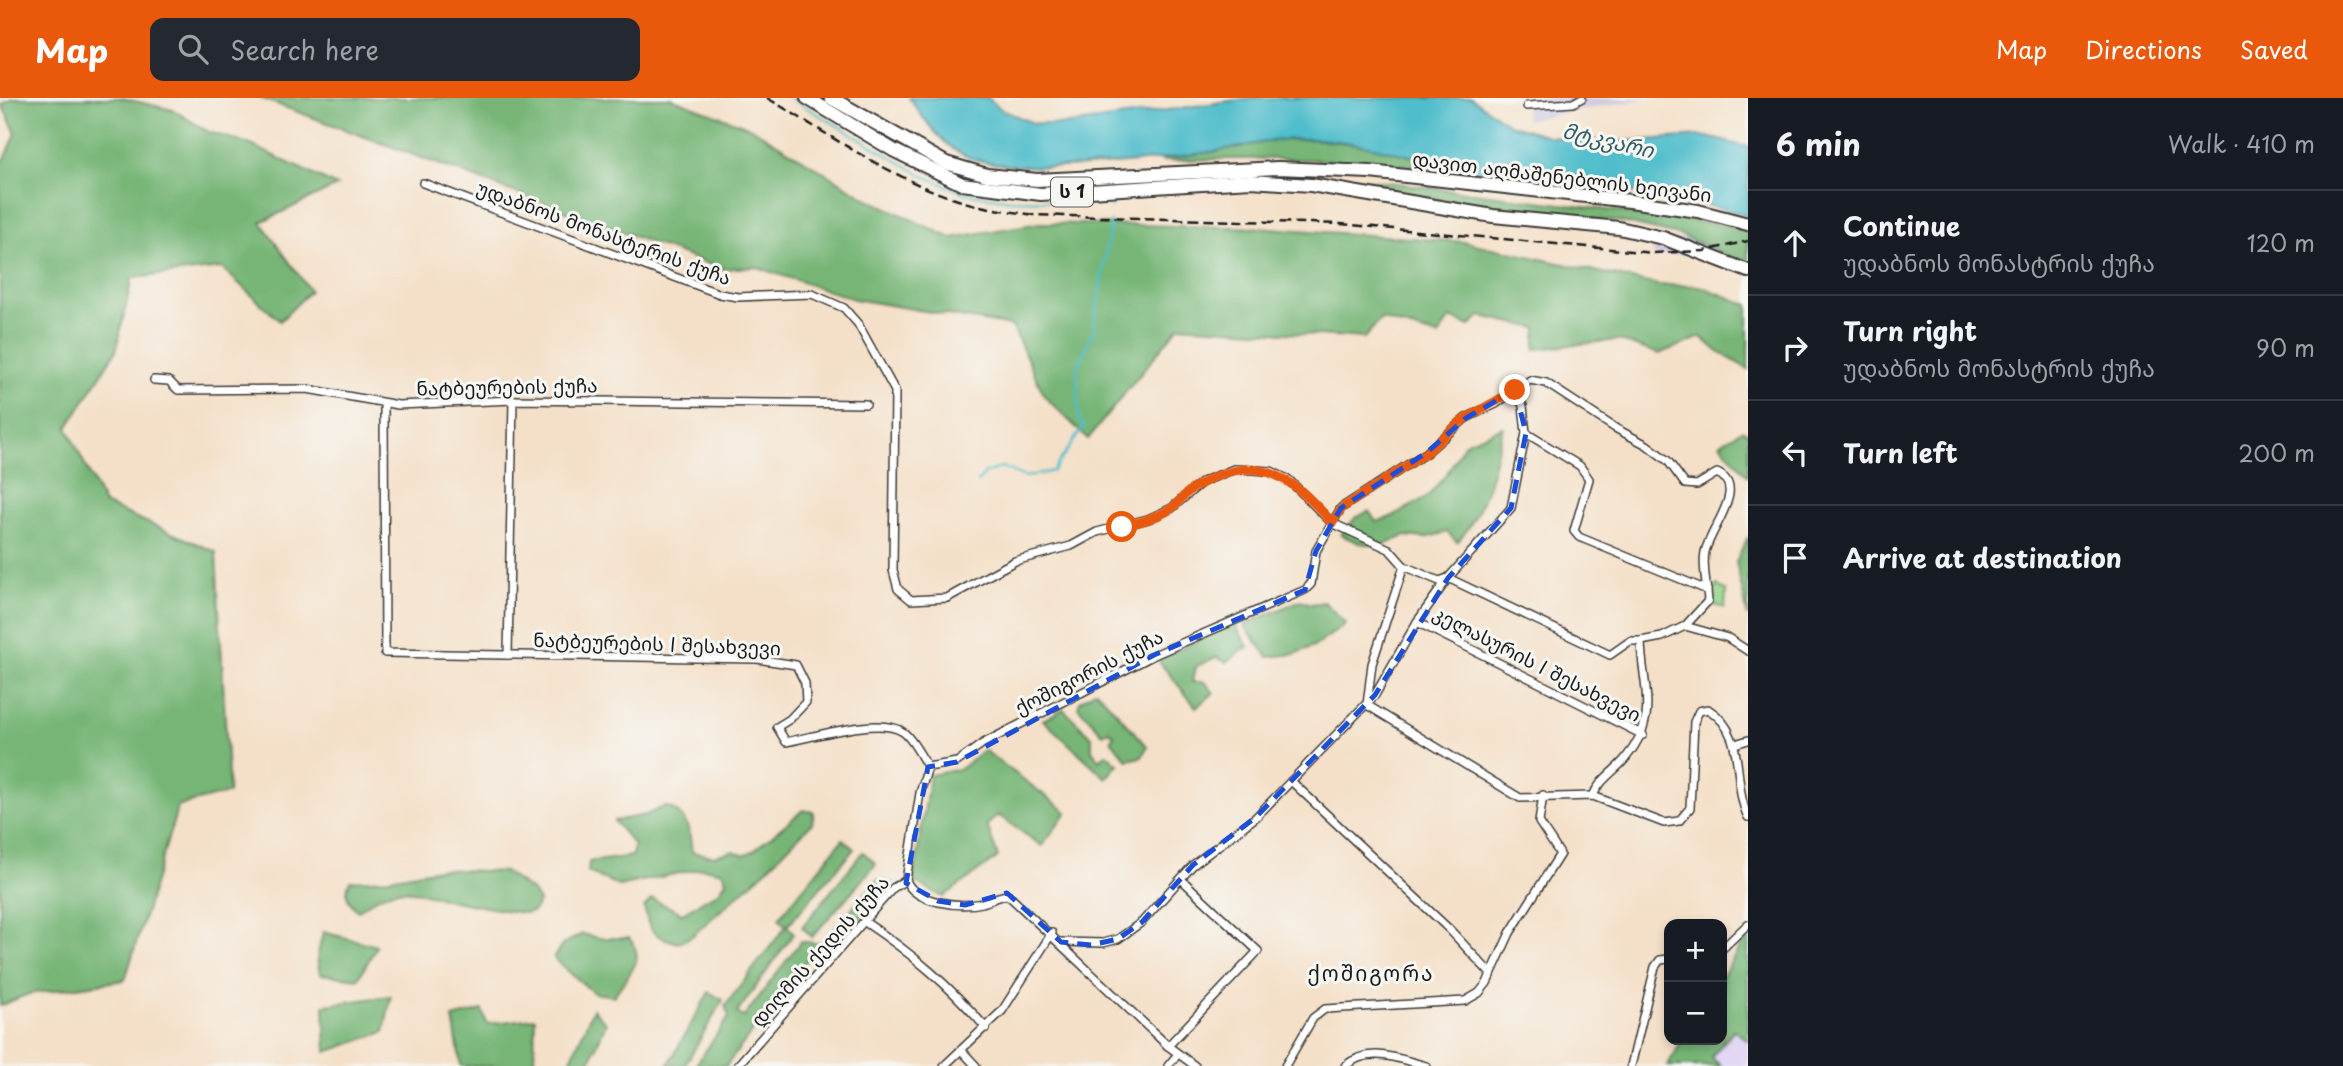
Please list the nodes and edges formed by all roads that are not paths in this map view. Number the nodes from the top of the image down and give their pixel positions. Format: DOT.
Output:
graph roads {
  1 [pos="807,98"];
  2 [pos="831,98"];
  3 [pos="1582,98"];
  4 [pos="1527,106"];
  5 [pos="423,183"];
  6 [pos="1748,225"];
  7 [pos="1748,271"];
  8 [pos="154,380"];
  9 [pos="1515,390"];
  10 [pos="513,400"];
  11 [pos="384,404"];
  12 [pos="866,404"];
  13 [pos="1526,433"];
  14 [pos="1332,523"];
  15 [pos="1404,566"];
  16 [pos="1448,578"];
  17 [pos="1707,590"];
  18 [pos="1418,622"];
  19 [pos="1685,626"];
  20 [pos="1641,641"];
  21 [pos="1748,652"];
  22 [pos="508,655"];
  23 [pos="1367,705"];
  24 [pos="1643,735"];
  25 [pos="1748,740"];
  26 [pos="1735,744"];
  27 [pos="928,767"];
  28 [pos="1291,781"];
  29 [pos="1543,795"];
  30 [pos="1594,796"];
  31 [pos="1748,817"];
  32 [pos="1181,879"];
  33 [pos="906,880"];
  34 [pos="865,922"];
  35 [pos="1748,924"];
  36 [pos="1052,933"];
  37 [pos="1061,942"];
  38 [pos="1727,946"];
  39 [pos="1664,960"];
  40 [pos="1491,974"];
  41 [pos="986,1028"];
  42 [pos="1168,1046"];
  43 [pos="962,1051"];
  44 [pos="1178,1054"];
  45 [pos="737,1066"];
  46 [pos="944,1066"];
  47 [pos="976,1066"];
  48 [pos="1168,1066"];
  49 [pos="1195,1066"];
  50 [pos="1285,1066"];
  51 [pos="1345,1066"];
  52 [pos="1426,1066"];
  53 [pos="1631,1066"];
  1 -- 7 [label="highway, ს 1"];
  2 -- 6 [label="highway, დავით აღმაშენებლის ხეივანი / ს 1"];
  3 -- 4 [label="street"];
  5 -- 14 [label="street, უდაბნოს მონასტერის ქუჩა"];
  8 -- 11 [label="street, ნატბეურების ქუჩა"];
  9 -- 13 [label="street"];
  9 -- 14 [label="street, ქოშიგორის ქუჩა"];
  9 -- 17 [label="street, ქოშიგორის ქუჩა"];
  10 -- 11 [label="street, ნატბეურების ქუჩა"];
  10 -- 12 [label="street, ნატბეურების ქუჩა"];
  10 -- 22 [label="street"];
  11 -- 22 [label="street, ნატბეურების I შესახვევი"];
  13 -- 16 [label="street"];
  13 -- 17 [label="street"];
  14 -- 15 [label="street"];
  14 -- 27 [label="street, ქოშიგორის ქუჩა"];
  15 -- 16 [label="street"];
  15 -- 23 [label="street"];
  16 -- 18 [label="street"];
  16 -- 20 [label="street"];
  17 -- 19 [label="street"];
  18 -- 23 [label="street"];
  18 -- 24 [label="street, კელასურის I შესახვევი"];
  19 -- 20 [label="street"];
  19 -- 21 [label="street"];
  20 -- 24 [label="street"];
  22 -- 27 [label="street, ნატბეურების I შესახვევი"];
  23 -- 28 [label="street"];
  23 -- 29 [label="street"];
  24 -- 30 [label="street"];
  25 -- 26 [label="street"];
  26 -- 30 [label="street"];
  26 -- 31 [label="street"];
  27 -- 33 [label="street"];
  28 -- 32 [label="street"];
  28 -- 40 [label="street"];
  29 -- 30 [label="street"];
  29 -- 40 [label="street"];
  32 -- 37 [label="street"];
  32 -- 42 [label="street"];
  33 -- 34 [label="street, დიღმის ქედის ქუჩა"];
  33 -- 36 [label="street, დიღმის ქედის ქუჩა"];
  34 -- 41 [label="street"];
  34 -- 45 [label="street, დიღმის ქედის ქუჩა"];
  35 -- 38 [label="street"];
  36 -- 37 [label="street, დიღმის ქედის ქუჩა"];
  36 -- 41 [label="street"];
  37 -- 42 [label="street, დიღმის ქედის ქუჩა"];
  39 -- 53 [label="street"];
  40 -- 50 [label="street"];
  41 -- 43 [label="street"];
  42 -- 44 [label="street, დიღმის ქედის ქუჩა"];
  43 -- 46 [label="street"];
  43 -- 47 [label="street"];
  44 -- 48 [label="street"];
  44 -- 49 [label="street, დიღმის ქედის ქუჩა"];
  51 -- 52 [label="street"];
}
